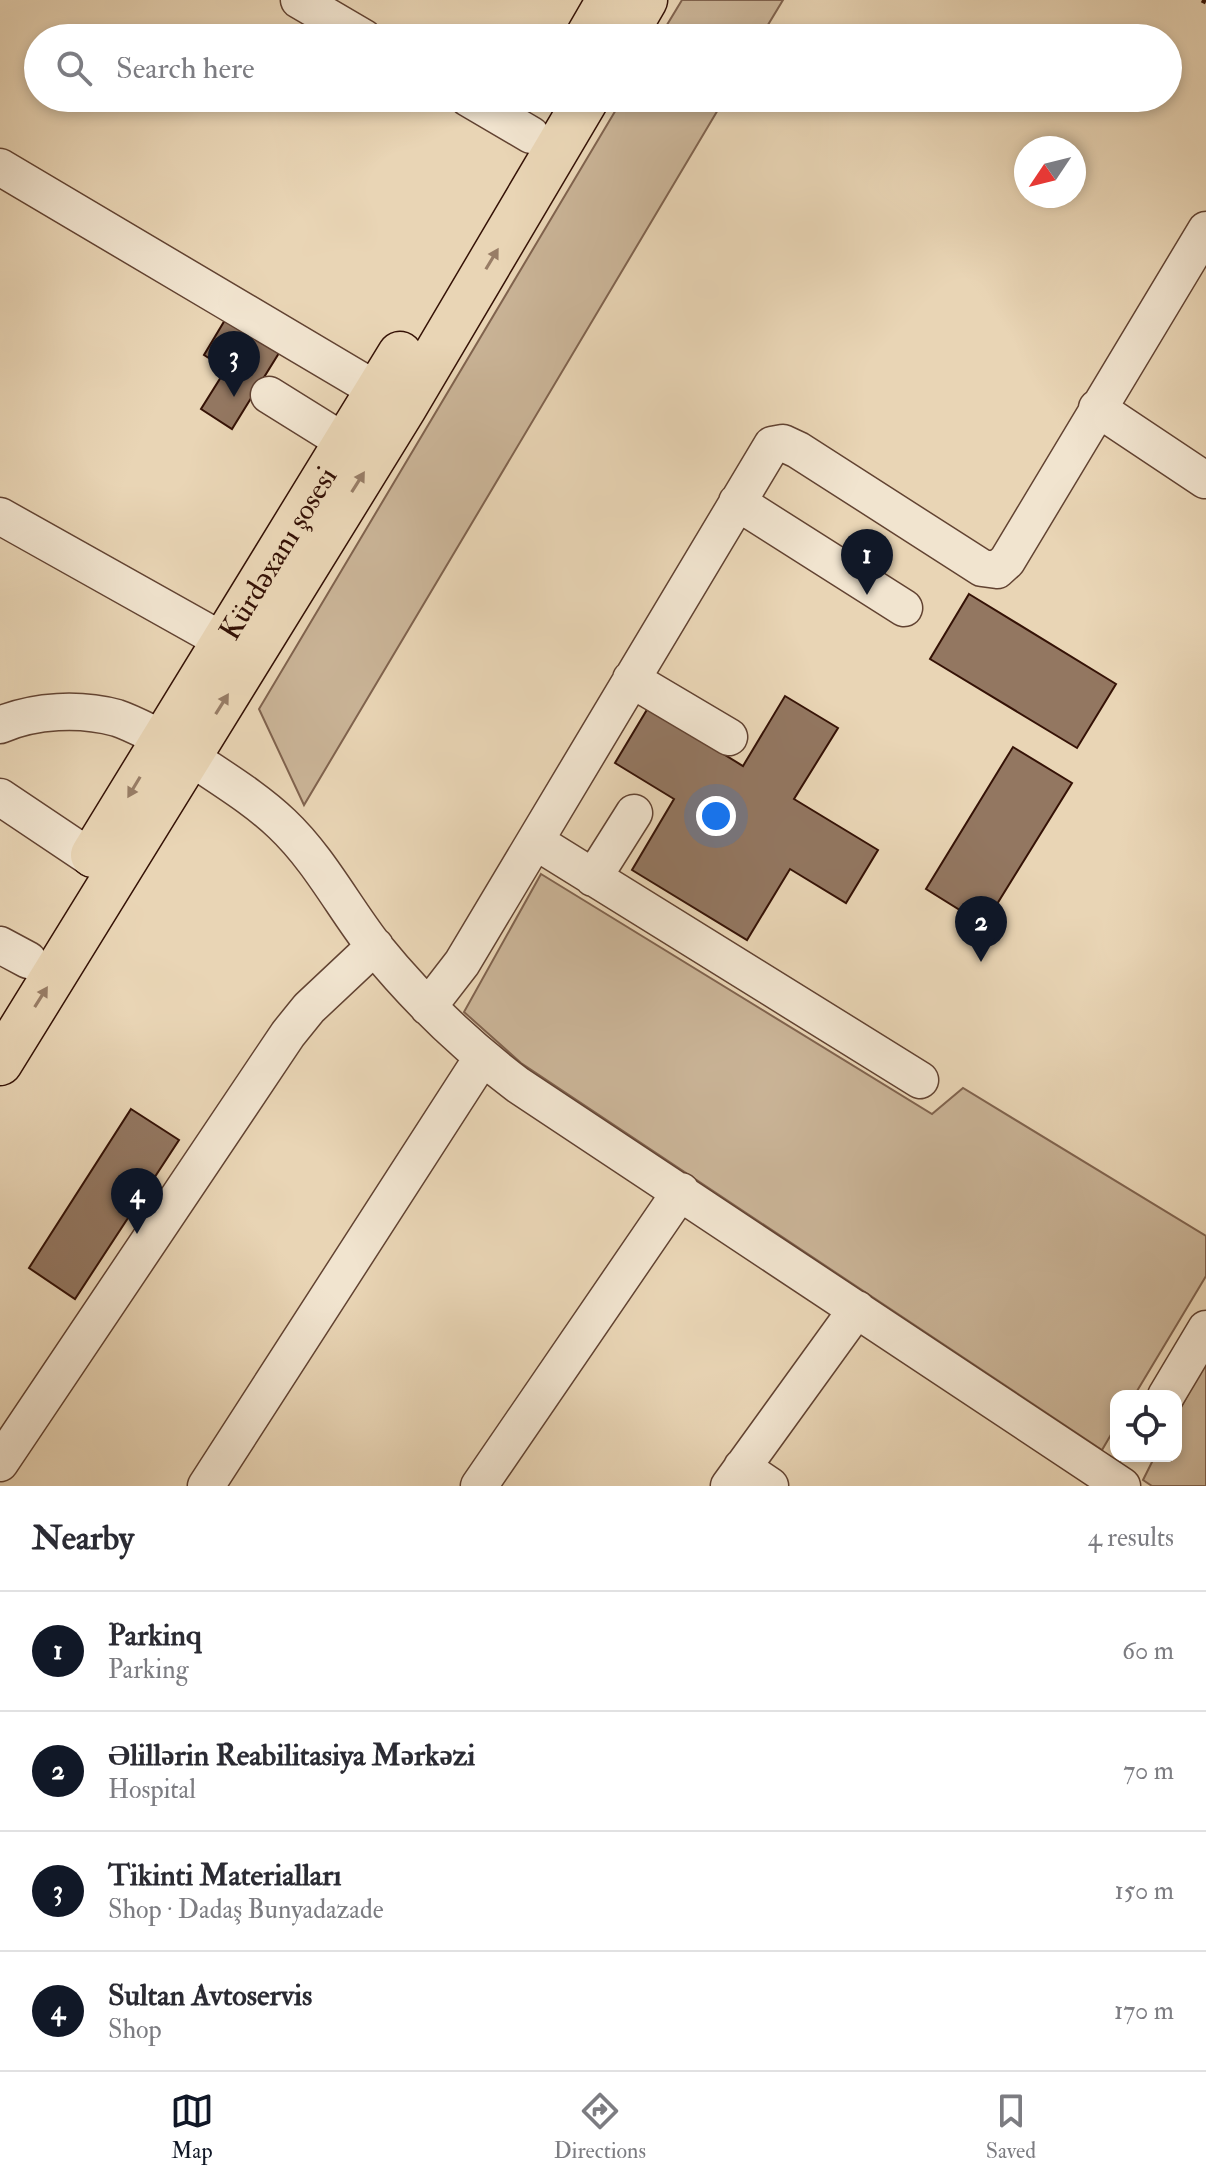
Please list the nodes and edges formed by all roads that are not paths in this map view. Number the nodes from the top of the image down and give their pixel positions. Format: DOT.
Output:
graph roads {
  1 [pos="299,0"];
  2 [pos="609,0"];
  3 [pos="645,0"];
  4 [pos="340,24"];
  5 [pos="595,24"];
  6 [pos="631,24"];
  7 [pos="492,112"];
  8 [pos="545,112"];
  9 [pos="579,112"];
  10 [pos="531,135"];
  11 [pos="0,167"];
  12 [pos="1203,241"];
  13 [pos="378,391"];
  14 [pos="269,395"];
  15 [pos="1097,408"];
  16 [pos="346,443"];
  17 [pos="1205,480"];
  18 [pos="737,502"];
  19 [pos="0,516"];
  20 [pos="904,608"];
  21 [pos="223,641"];
  22 [pos="631,679"];
  23 [pos="0,725"];
  24 [pos="729,737"];
  25 [pos="176,748"];
  26 [pos="0,797"];
  27 [pos="634,813"];
  28 [pos="535,841"];
  29 [pos="91,858"];
  30 [pos="593,878"];
  31 [pos="375,946"];
  32 [pos="14,952"];
  33 [pos="0,1005"];
  34 [pos="428,1007"];
  35 [pos="482,1058"];
  36 [pos="0,1063"];
  37 [pos="920,1080"];
  38 [pos="681,1191"];
  39 [pos="857,1309"];
  40 [pos="1206,1329"];
  41 [pos="1170,1390"];
  42 [pos="0,1463"];
  43 [pos="1123,1475"];
  44 [pos="747,1480"];
  45 [pos="206,1486"];
  46 [pos="479,1486"];
  1 -- 4 [label="street"];
  2 -- 5 [label="main road"];
  3 -- 6 [label="main road"];
  7 -- 10 [label="street"];
  8 -- 10 [label="main road, Kürdəxanı şosesi"];
  25 -- 9 [label="main road, one-way"];
  10 -- 13 [label="main road, Kürdəxanı şosesi"];
  11 -- 13 [label="street"];
  12 -- 15 [label="street"];
  13 -- 16 [label="main road, Kürdəxanı şosesi"];
  14 -- 16 [label="street"];
  15 -- 17 [label="street"];
  15 -- 18 [label="street"];
  16 -- 21 [label="main road, Kürdəxanı şosesi"];
  18 -- 20 [label="street"];
  18 -- 22 [label="street"];
  19 -- 21 [label="street"];
  21 -- 25 [label="main road, Kürdəxanı şosesi"];
  22 -- 24 [label="street"];
  22 -- 28 [label="street"];
  23 -- 25 [label="street"];
  25 -- 29 [label="main road, Kürdəxanı şosesi, one-way"];
  25 -- 31 [label="street"];
  36 -- 25 [label="main road, one-way"];
  26 -- 29 [label="street"];
  27 -- 30 [label="street"];
  28 -- 30 [label="street"];
  28 -- 34 [label="street"];
  29 -- 32 [label="main road, Kürdəxanı şosesi"];
  30 -- 37 [label="street"];
  31 -- 34 [label="street"];
  31 -- 42 [label="street"];
  32 -- 33 [label="main road, Kürdəxanı şosesi"];
  34 -- 35 [label="street"];
  35 -- 38 [label="street"];
  35 -- 45 [label="street"];
  38 -- 39 [label="street"];
  38 -- 46 [label="street"];
  39 -- 43 [label="street"];
  39 -- 44 [label="street"];
  40 -- 41 [label="street"];
}
